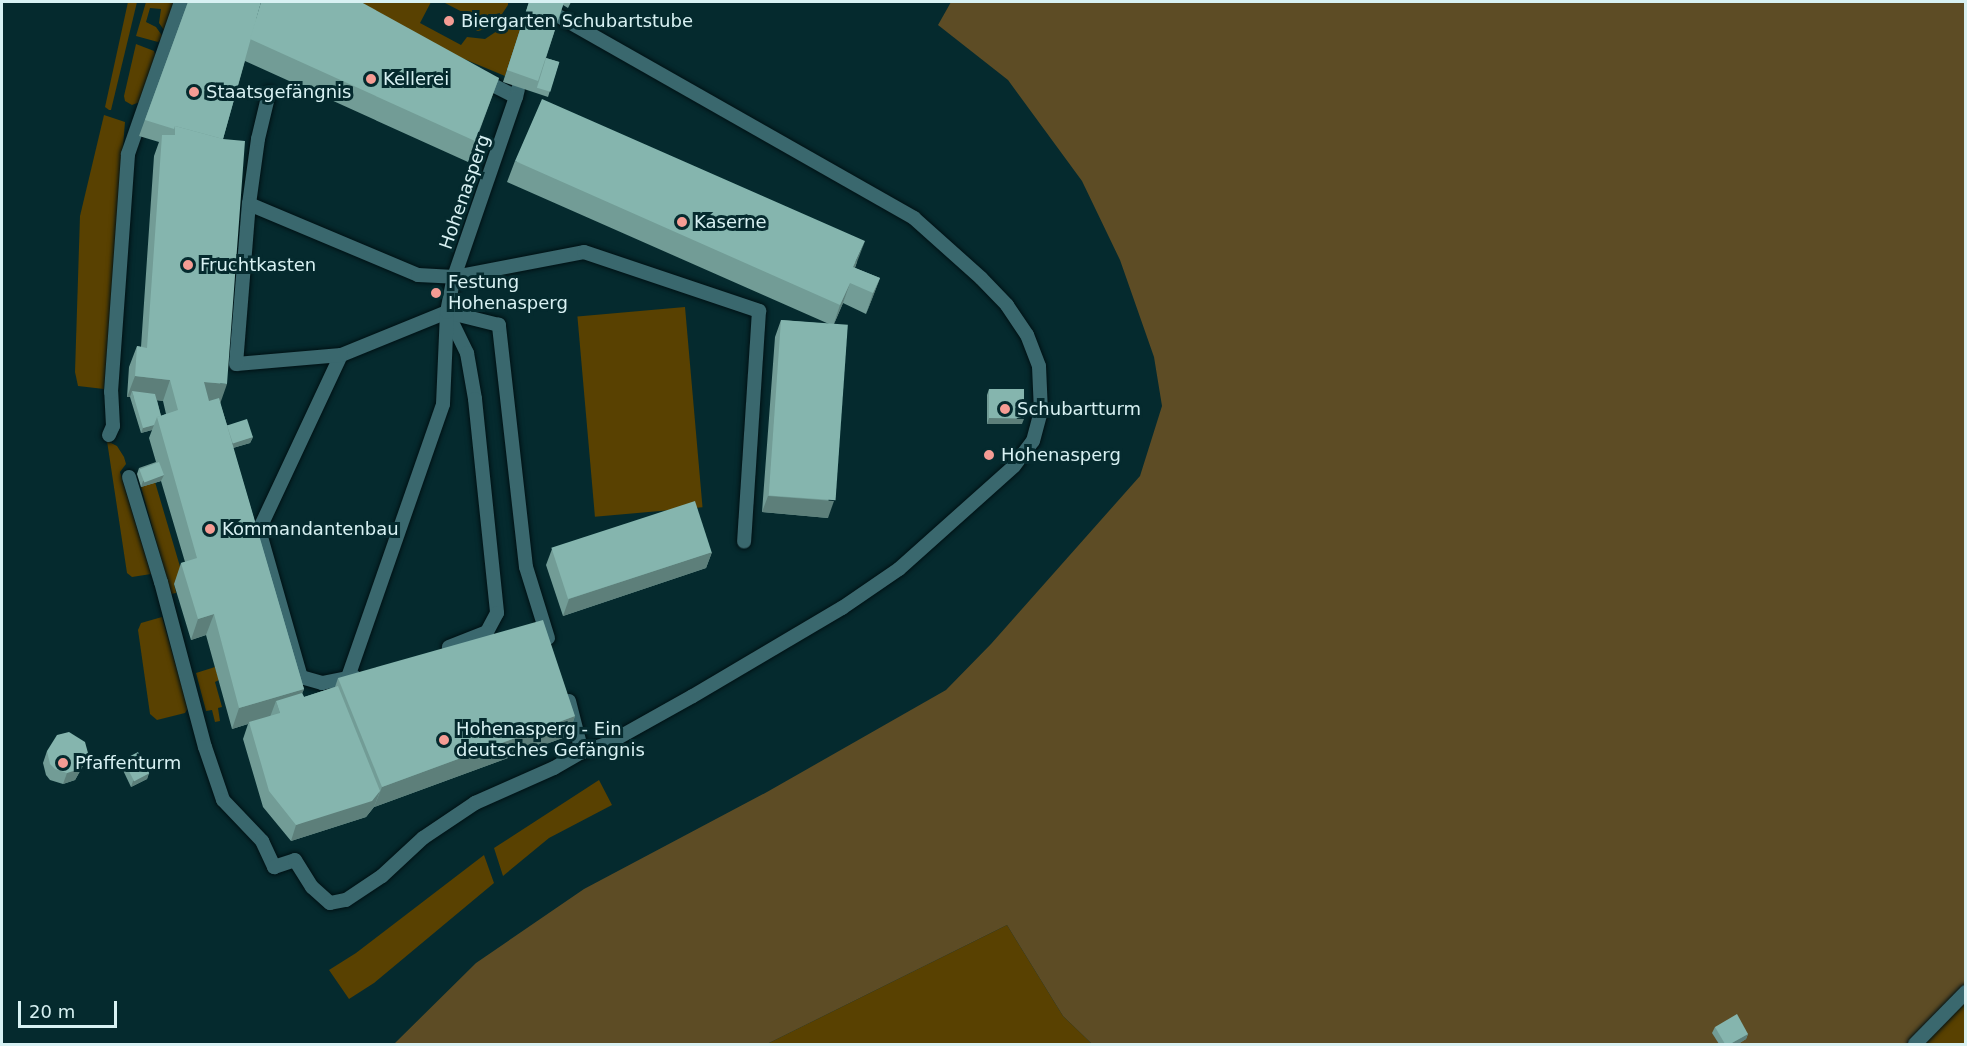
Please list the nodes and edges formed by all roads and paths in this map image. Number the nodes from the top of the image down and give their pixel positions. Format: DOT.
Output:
graph roads {
  1 [pos="181,2"];
  2 [pos="559,16"];
  3 [pos="466,71"];
  4 [pos="269,93"];
  5 [pos="249,204"];
  6 [pos="454,277"];
  7 [pos="447,312"];
  8 [pos="341,355"];
  9 [pos="108,435"];
  10 [pos="129,477"];
  11 [pos="744,542"];
  12 [pos="436,651"];
  13 [pos="552,652"];
  14 [pos="369,672"];
  15 [pos="347,680"];
  16 [pos="564,685"];
  17 [pos="582,752"];
  18 [pos="1965,992"];
  19 [pos="1915,1044"];
  1 -- 9 [label="lane"];
  2 -- 17 [label="lane"];
  3 -- 6 [label="lane, Hohenasperg"];
  4 -- 5 [label="lane"];
  5 -- 6 [label="lane"];
  5 -- 8 [label="lane"];
  6 -- 7 [label="lane, Hohenasperg"];
  6 -- 11 [label="lane"];
  7 -- 8 [label="lane"];
  7 -- 12 [label="lane"];
  7 -- 13 [label="lane"];
  7 -- 15 [label="lane, Hohenasperg"];
  8 -- 15 [label="lane"];
  10 -- 17 [label="lane"];
  14 -- 15 [label="lane"];
  16 -- 17 [label="lane"];
  18 -- 19 [label="lane"];
}
